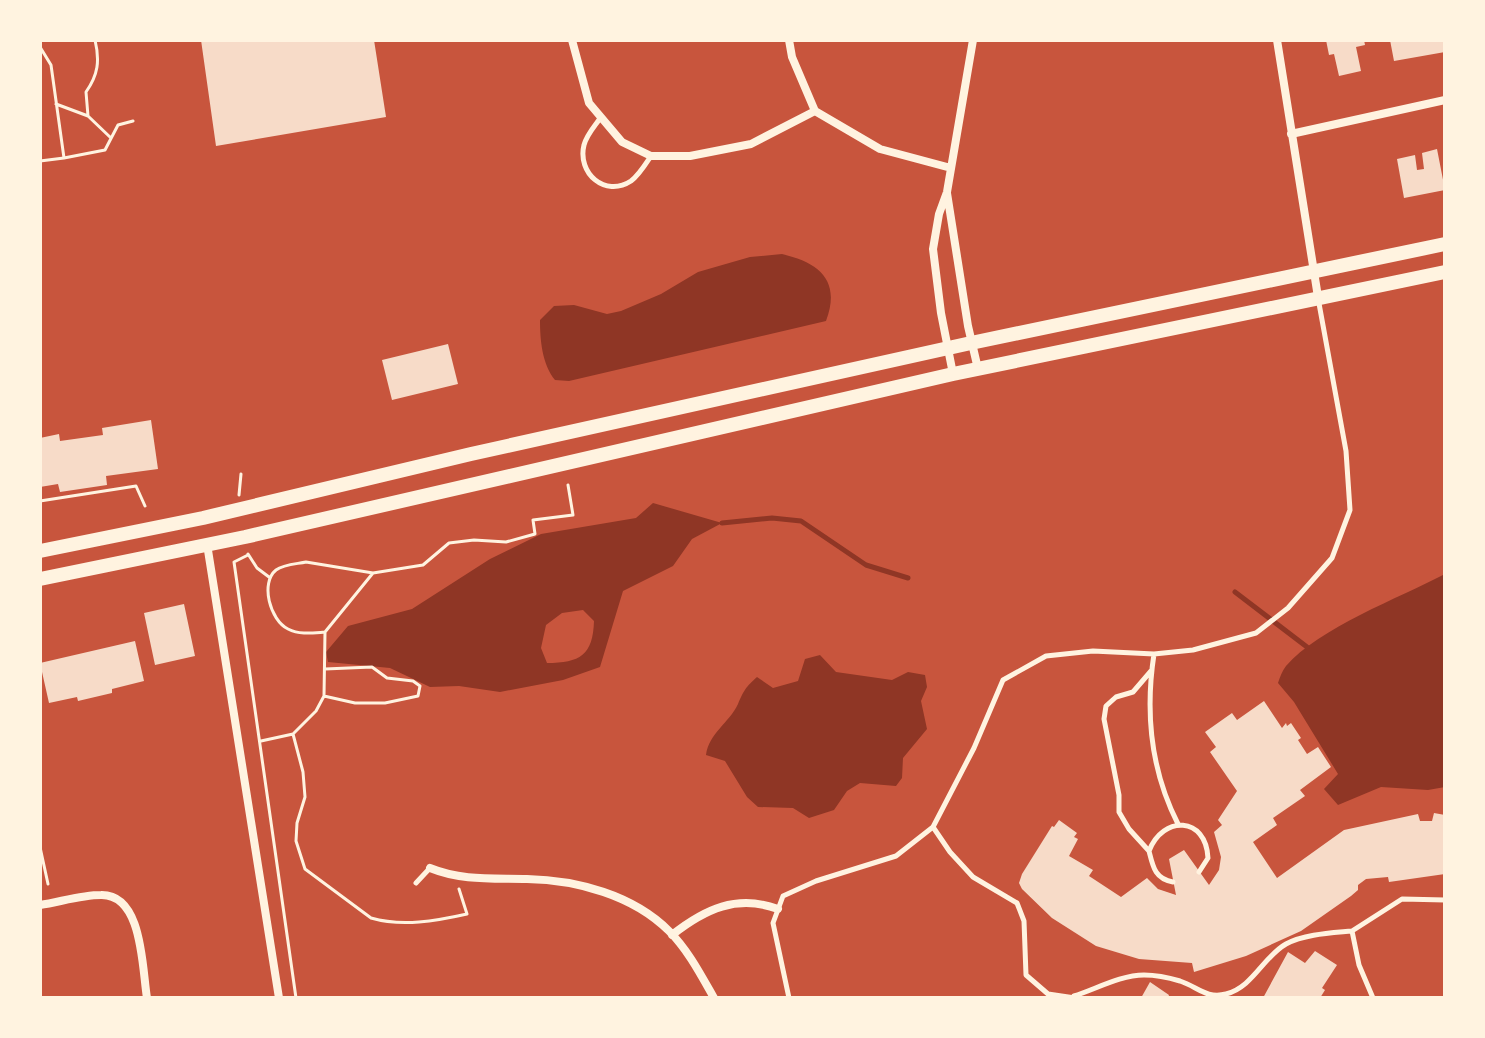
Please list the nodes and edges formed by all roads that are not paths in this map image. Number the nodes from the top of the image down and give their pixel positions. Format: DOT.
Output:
graph roads {
  1 [pos="572,40"];
  2 [pos="789,40"];
  3 [pos="973,40"];
  4 [pos="1277,40"];
  5 [pos="1445,100"];
  6 [pos="815,111"];
  7 [pos="601,117"];
  8 [pos="1291,134"];
  9 [pos="651,156"];
  10 [pos="951,168"];
  11 [pos="947,192"];
  12 [pos="1445,244"];
  13 [pos="1315,271"];
  14 [pos="1445,272"];
  15 [pos="1318,297"];
  16 [pos="971,343"];
  17 [pos="947,348"];
  18 [pos="978,369"];
  19 [pos="953,374"];
  20 [pos="207,544"];
  21 [pos="40,551"];
  22 [pos="40,579"];
  23 [pos="1154,654"];
  24 [pos="1151,671"];
  25 [pos="1178,824"];
  26 [pos="933,827"];
  27 [pos="1149,851"];
  28 [pos="430,868"];
  29 [pos="1199,872"];
  30 [pos="1173,882"];
  31 [pos="416,883"];
  32 [pos="1445,900"];
  33 [pos="40,905"];
  34 [pos="778,909"];
  35 [pos="1352,931"];
  36 [pos="672,935"];
  37 [pos="1074,997"];
  38 [pos="147,998"];
  39 [pos="279,998"];
  40 [pos="714,998"];
  41 [pos="789,998"];
  42 [pos="1373,998"];
  1 -- 7 [label="street"];
  2 -- 6 [label="street"];
  3 -- 10 [label="street"];
  4 -- 8 [label="street"];
  5 -- 8 [label="street"];
  6 -- 9 [label="street"];
  6 -- 10 [label="street"];
  7 -- 9 [label="street"];
  7 -- 9 [label="lane"];
  8 -- 13 [label="street"];
  10 -- 11 [label="street"];
  11 -- 16 [label="street"];
  11 -- 17 [label="street"];
  12 -- 13 [label="main road"];
  13 -- 15 [label="street"];
  13 -- 16 [label="main road"];
  14 -- 15 [label="main road"];
  15 -- 18 [label="main road"];
  15 -- 23 [label="lane"];
  16 -- 17 [label="main road"];
  16 -- 18 [label="street"];
  17 -- 19 [label="street"];
  17 -- 21 [label="main road"];
  18 -- 19 [label="main road"];
  19 -- 20 [label="main road"];
  20 -- 22 [label="main road"];
  20 -- 39 [label="street"];
  23 -- 24 [label="lane"];
  23 -- 26 [label="lane"];
  24 -- 25 [label="lane"];
  24 -- 27 [label="lane"];
  25 -- 27 [label="lane"];
  25 -- 29 [label="lane"];
  26 -- 34 [label="lane"];
  26 -- 37 [label="lane"];
  27 -- 30 [label="lane"];
  28 -- 31 [label="lane"];
  28 -- 36 [label="street"];
  32 -- 35 [label="lane"];
  33 -- 38 [label="street"];
  34 -- 36 [label="street"];
  34 -- 41 [label="lane"];
  35 -- 37 [label="lane"];
  35 -- 42 [label="lane"];
  36 -- 40 [label="street"];
}
